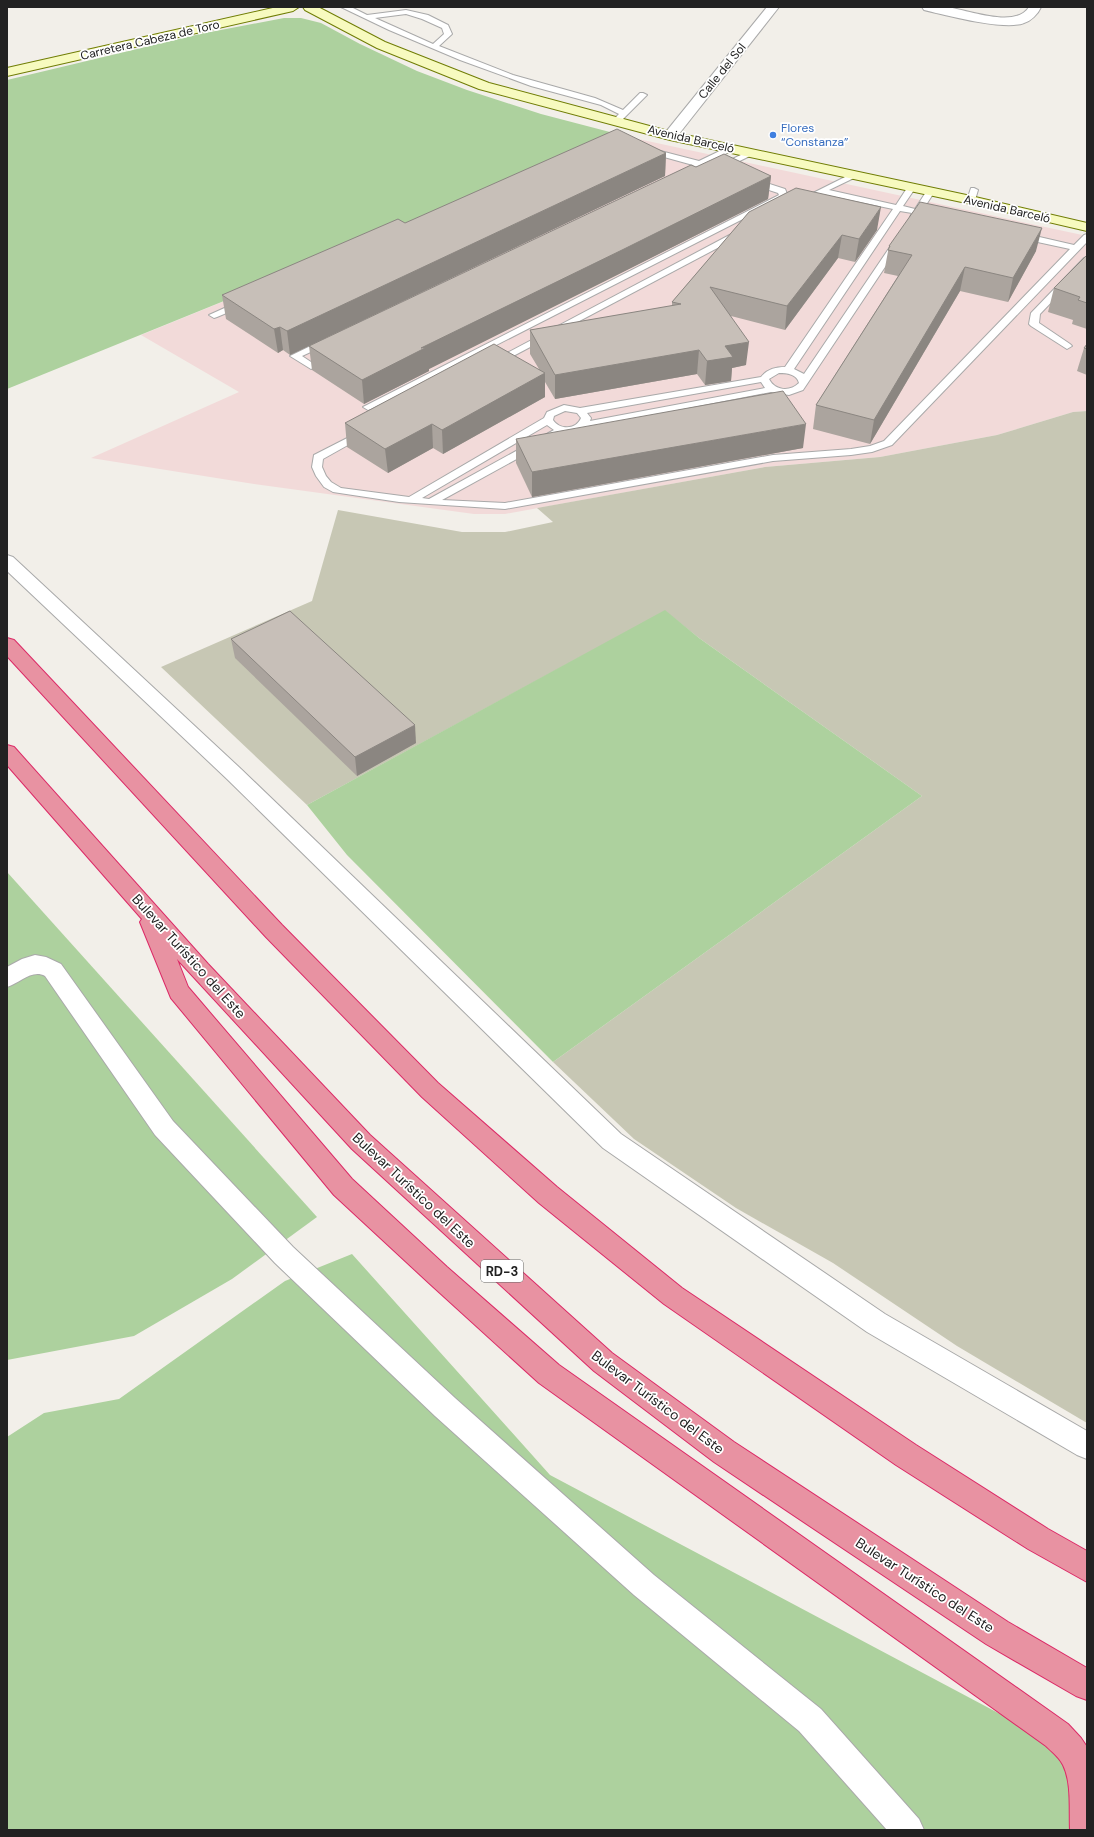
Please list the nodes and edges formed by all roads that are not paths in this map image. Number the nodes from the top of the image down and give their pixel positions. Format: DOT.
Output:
graph roads {
  1 [pos="294,7"];
  2 [pos="309,7"];
  3 [pos="346,7"];
  4 [pos="773,7"];
  5 [pos="928,7"];
  6 [pos="1035,7"];
  7 [pos="366,17"];
  8 [pos="435,46"];
  9 [pos="7,72"];
  10 [pos="642,96"];
  11 [pos="619,117"];
  12 [pos="670,136"];
  13 [pos="641,148"];
  14 [pos="731,149"];
  15 [pos="752,153"];
  16 [pos="700,163"];
  17 [pos="718,169"];
  18 [pos="686,170"];
  19 [pos="732,174"];
  20 [pos="853,175"];
  21 [pos="704,176"];
  22 [pos="747,179"];
  23 [pos="912,187"];
  24 [pos="821,191"];
  25 [pos="931,191"];
  26 [pos="793,206"];
  27 [pos="898,208"];
  28 [pos="917,212"];
  29 [pos="940,218"];
  30 [pos="1087,228"];
  31 [pos="744,231"];
  32 [pos="1016,234"];
  33 [pos="1087,237"];
  34 [pos="1076,248"];
  35 [pos="1087,260"];
  36 [pos="251,299"];
  37 [pos="214,315"];
  38 [pos="332,338"];
  39 [pos="1067,346"];
  40 [pos="340,352"];
  41 [pos="486,367"];
  42 [pos="788,370"];
  43 [pos="764,380"];
  44 [pos="804,381"];
  45 [pos="772,389"];
  46 [pos="368,407"];
  47 [pos="580,411"];
  48 [pos="548,420"];
  49 [pos="583,425"];
  50 [pos="367,430"];
  51 [pos="562,430"];
  52 [pos="410,500"];
  53 [pos="432,501"];
  54 [pos="7,561"];
  55 [pos="7,644"];
  56 [pos="7,752"];
  57 [pos="145,908"];
  58 [pos="7,978"];
  59 [pos="1087,1446"];
  60 [pos="1087,1567"];
  61 [pos="1087,1685"];
  62 [pos="908,1830"];
  63 [pos="1086,1830"];
  1 -- 9 [label="street, Carretera Cabeza de Toro"];
  2 -- 11 [label="street, Avenida Barceló"];
  3 -- 7 [label="lane"];
  4 -- 12 [label="street, Calle del Sol"];
  5 -- 6 [label="street"];
  7 -- 8 [label="lane"];
  7 -- 8 [label="lane"];
  8 -- 11 [label="lane"];
  10 -- 11 [label="lane"];
  11 -- 12 [label="street, Avenida Barceló"];
  12 -- 14 [label="street, Avenida Barceló"];
  13 -- 16 [label="lane"];
  14 -- 15 [label="street, Avenida Barceló"];
  14 -- 16 [label="lane"];
  15 -- 17 [label="lane"];
  15 -- 20 [label="street, Avenida Barceló"];
  16 -- 17 [label="lane"];
  16 -- 18 [label="lane"];
  17 -- 19 [label="lane"];
  17 -- 21 [label="lane"];
  20 -- 23 [label="street, Avenida Barceló"];
  20 -- 24 [label="lane"];
  22 -- 46 [label="lane"];
  23 -- 25 [label="street, Avenida Barceló"];
  23 -- 27 [label="lane"];
  24 -- 26 [label="lane"];
  24 -- 27 [label="lane"];
  25 -- 28 [label="lane"];
  25 -- 30 [label="street, Avenida Barceló"];
  27 -- 28 [label="lane"];
  27 -- 42 [label="lane"];
  28 -- 29 [label="lane"];
  28 -- 44 [label="lane"];
  31 -- 41 [label="lane"];
  32 -- 34 [label="lane"];
  33 -- 34 [label="lane"];
  34 -- 53 [label="lane"];
  35 -- 39 [label="lane"];
  36 -- 37 [label="lane"];
  38 -- 40 [label="lane"];
  42 -- 43 [label="lane"];
  42 -- 44 [label="lane"];
  43 -- 45 [label="lane"];
  43 -- 47 [label="lane"];
  44 -- 45 [label="lane"];
  45 -- 49 [label="lane"];
  47 -- 48 [label="lane"];
  47 -- 49 [label="lane"];
  48 -- 51 [label="lane"];
  48 -- 52 [label="lane"];
  49 -- 51 [label="lane"];
  50 -- 52 [label="lane"];
  51 -- 53 [label="lane"];
  52 -- 53 [label="lane"];
  54 -- 59 [label="street"];
  55 -- 60 [label="highway"];
  56 -- 57 [label="highway, Bulevar Turístico del Este / RD-3"];
  57 -- 61 [label="highway, Bulevar Turístico del Este / RD-3"];
  57 -- 63 [label="highway"];
  58 -- 62 [label="street"];
}
